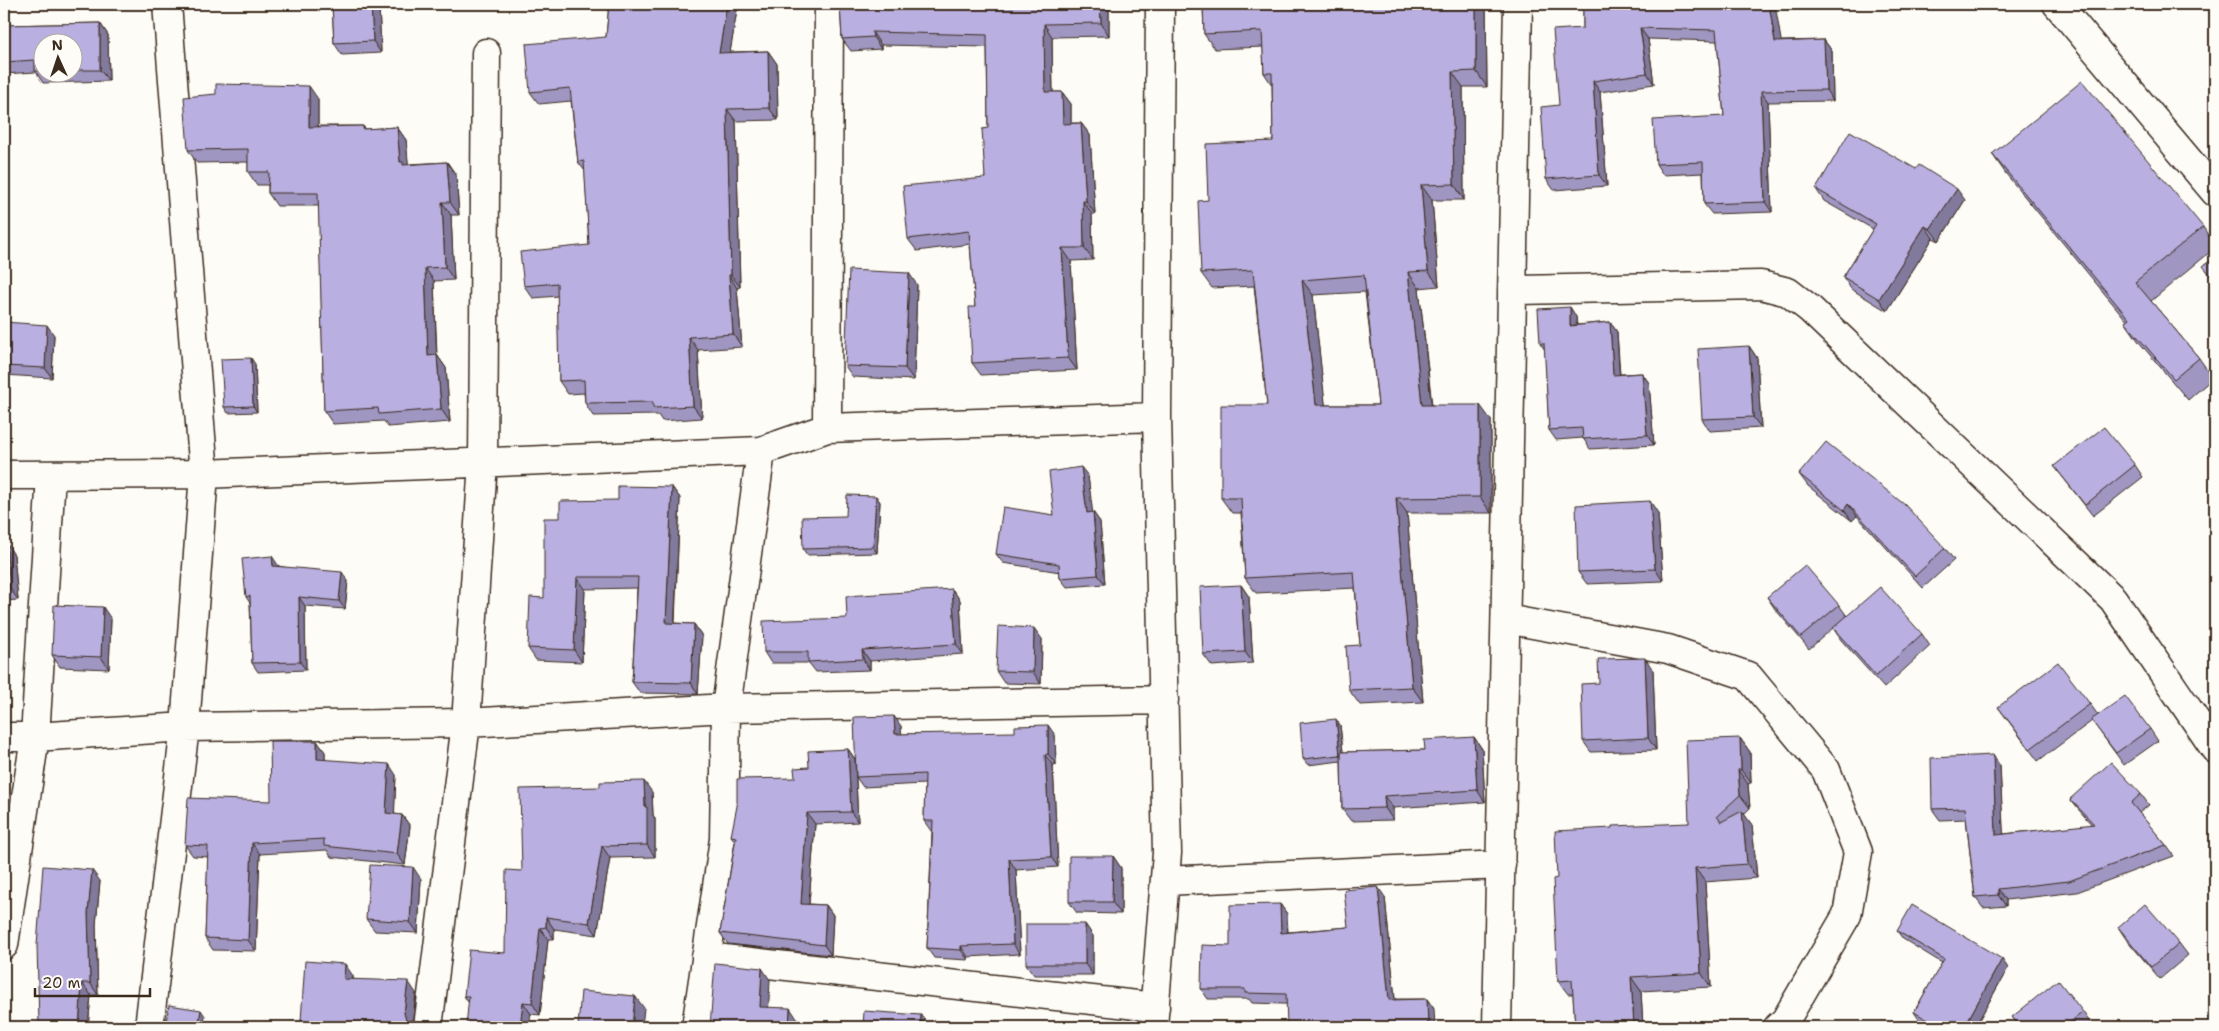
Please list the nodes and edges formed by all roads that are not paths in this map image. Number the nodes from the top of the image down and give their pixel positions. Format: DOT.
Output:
graph roads {
  1 [pos="167,4"];
  2 [pos="829,4"];
  3 [pos="1160,4"];
  4 [pos="1518,4"];
  5 [pos="2057,4"];
  6 [pos="486,53"];
  7 [pos="2211,178"];
  8 [pos="1512,290"];
  9 [pos="1157,418"];
  10 [pos="827,428"];
  11 [pos="761,451"];
  12 [pos="483,462"];
  13 [pos="204,474"];
  14 [pos="4,475"];
  15 [pos="51,475"];
  16 [pos="1506,619"];
  17 [pos="1164,700"];
  18 [pos="726,708"];
  19 [pos="466,723"];
  20 [pos="186,727"];
  21 [pos="4,737"];
  22 [pos="35,737"];
  23 [pos="2215,749"];
  24 [pos="1500,865"];
  25 [pos="1165,882"];
  26 [pos="4,945"];
  27 [pos="706,957"];
  28 [pos="1154,1017"];
  29 [pos="149,1027"];
  30 [pos="428,1027"];
  31 [pos="696,1027"];
  32 [pos="1497,1027"];
  33 [pos="1778,1027"];
  1 -- 13 [label="street"];
  2 -- 10 [label="street"];
  3 -- 9 [label="street"];
  4 -- 8 [label="street"];
  5 -- 7 [label="street"];
  6 -- 12 [label="street"];
  8 -- 16 [label="street"];
  8 -- 23 [label="street"];
  9 -- 10 [label="street"];
  9 -- 17 [label="street"];
  10 -- 11 [label="street"];
  11 -- 12 [label="street"];
  11 -- 18 [label="street"];
  12 -- 13 [label="street"];
  12 -- 19 [label="street"];
  13 -- 15 [label="street"];
  13 -- 20 [label="street"];
  14 -- 15 [label="street"];
  15 -- 22 [label="street"];
  16 -- 24 [label="street"];
  16 -- 33 [label="street"];
  17 -- 18 [label="street"];
  17 -- 25 [label="street"];
  18 -- 19 [label="street"];
  18 -- 27 [label="street"];
  19 -- 20 [label="street"];
  19 -- 30 [label="street"];
  20 -- 22 [label="street"];
  20 -- 29 [label="street"];
  21 -- 22 [label="street"];
  22 -- 26 [label="street"];
  24 -- 25 [label="street"];
  24 -- 32 [label="street"];
  25 -- 28 [label="street"];
  27 -- 28 [label="street"];
  27 -- 31 [label="street"];
}
